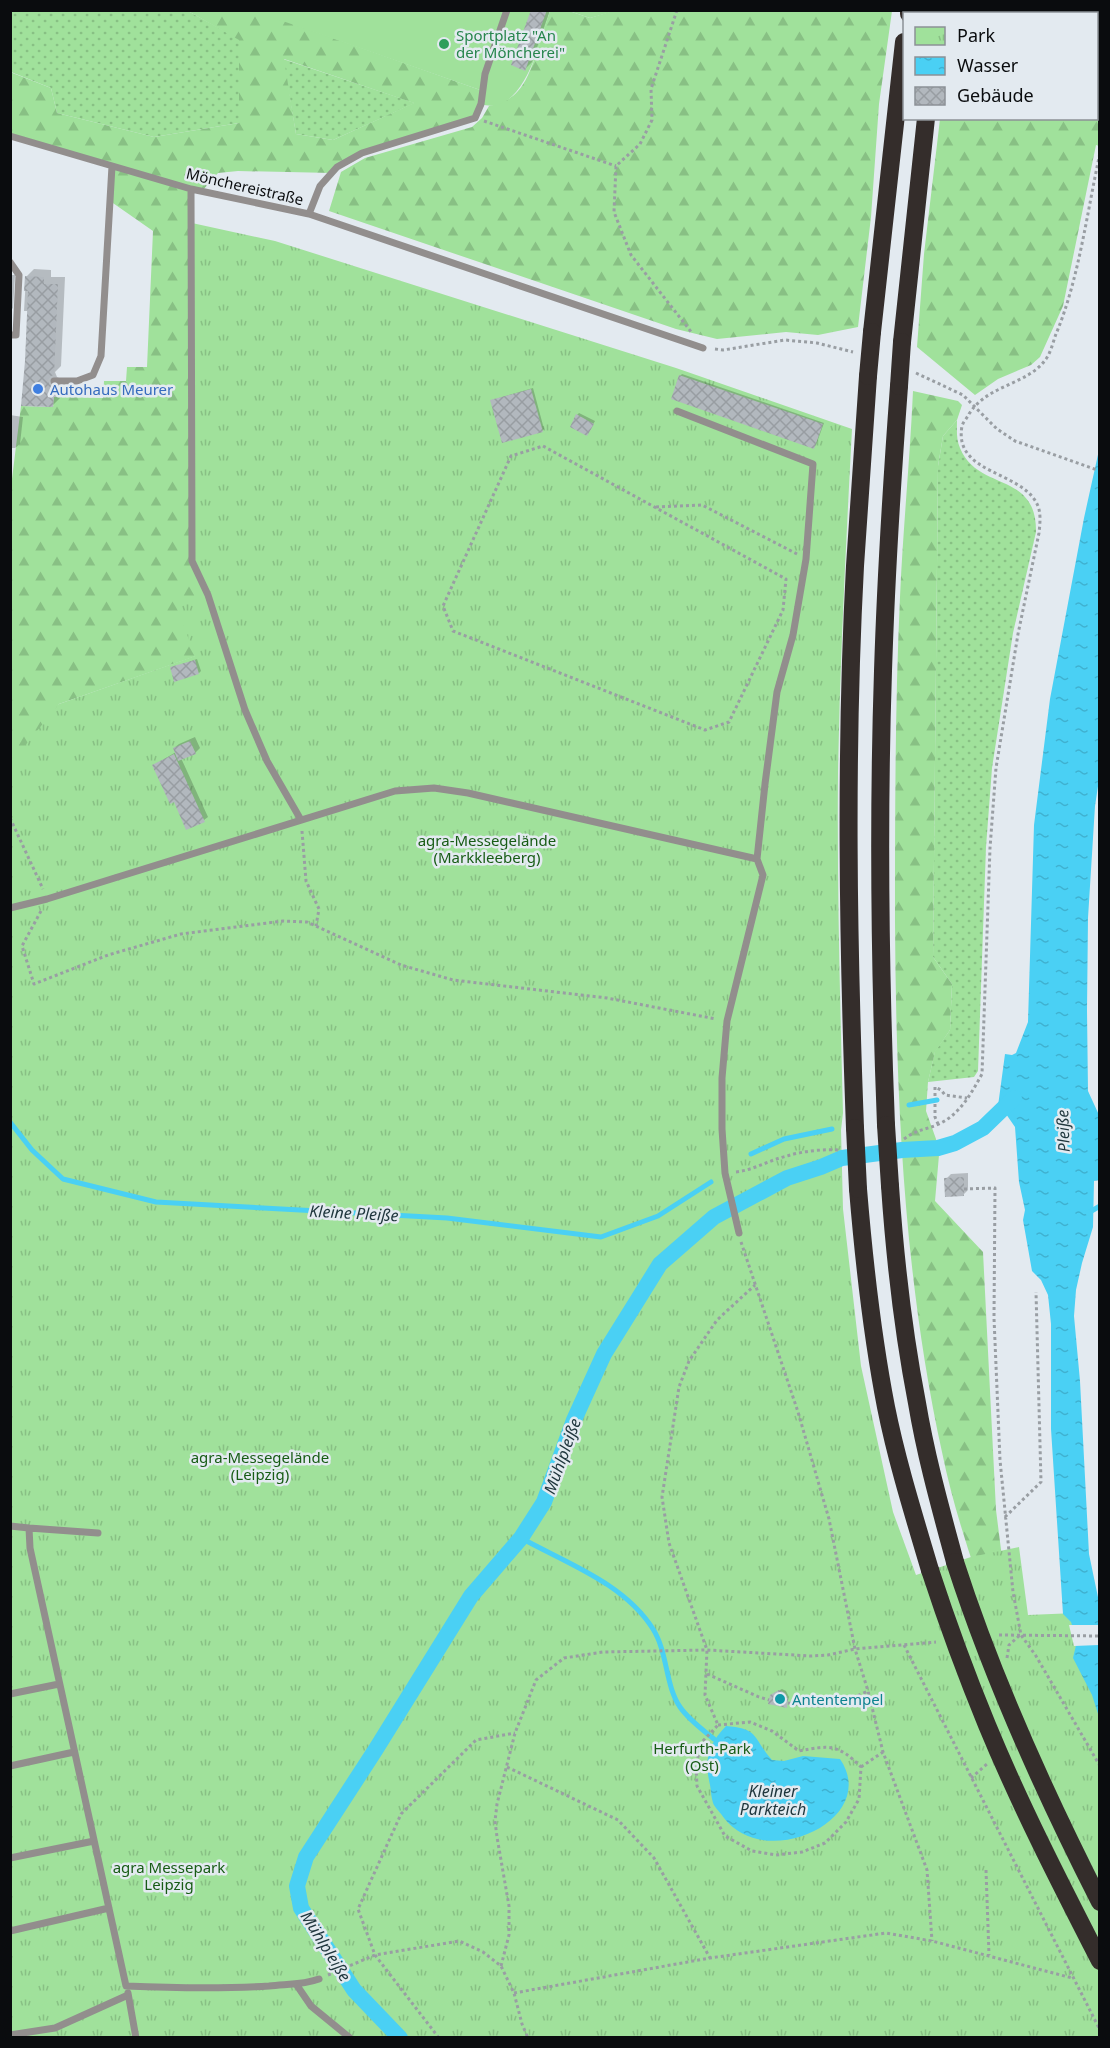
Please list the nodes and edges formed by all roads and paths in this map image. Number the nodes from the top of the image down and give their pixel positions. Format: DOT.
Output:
graph roads {
  1 [pos="507,10"];
  2 [pos="677,10"];
  3 [pos="903,51"];
  4 [pos="475,118"];
  5 [pos="926,120"];
  6 [pos="10,136"];
  7 [pos="1100,153"];
  8 [pos="112,165"];
  9 [pos="616,166"];
  10 [pos="191,189"];
  11 [pos="309,214"];
  12 [pos="10,262"];
  13 [pos="10,335"];
  14 [pos="703,348"];
  15 [pos="54,381"];
  16 [pos="677,411"];
  17 [pos="1065,458"];
  18 [pos="1100,471"];
  19 [pos="654,507"];
  20 [pos="806,559"];
  21 [pos="10,818"];
  22 [pos="301,820"];
  23 [pos="757,859"];
  24 [pos="47,899"];
  25 [pos="10,908"];
  26 [pos="316,926"];
  27 [pos="727,1022"];
  28 [pos="935,1096"];
  29 [pos="967,1098"];
  30 [pos="935,1104"];
  31 [pos="938,1124"];
  32 [pos="903,1140"];
  33 [pos="839,1150"];
  34 [pos="725,1173"];
  35 [pos="964,1189"];
  36 [pos="739,1233"];
  37 [pos="755,1285"];
  38 [pos="1035,1292"];
  39 [pos="1005,1517"];
  40 [pos="10,1526"];
  41 [pos="28,1528"];
  42 [pos="98,1533"];
  43 [pos="1021,1635"];
  44 [pos="1037,1636"];
  45 [pos="1100,1636"];
  46 [pos="855,1649"];
  47 [pos="707,1650"];
  48 [pos="1007,1659"];
  49 [pos="707,1674"];
  50 [pos="59,1684"];
  51 [pos="868,1691"];
  52 [pos="10,1694"];
  53 [pos="769,1700"];
  54 [pos="788,1703"];
  55 [pos="718,1725"];
  56 [pos="515,1733"];
  57 [pos="74,1752"];
  58 [pos="883,1752"];
  59 [pos="10,1766"];
  60 [pos="507,1767"];
  61 [pos="861,1767"];
  62 [pos="1100,1767"];
  63 [pos="94,1841"];
  64 [pos="10,1858"];
  65 [pos="986,1870"];
  66 [pos="1100,1902"];
  67 [pos="109,1908"];
  68 [pos="10,1931"];
  69 [pos="932,1941"];
  70 [pos="375,1956"];
  71 [pos="989,1956"];
  72 [pos="710,1958"];
  73 [pos="1100,1960"];
  74 [pos="501,1966"];
  75 [pos="342,1968"];
  76 [pos="1072,1978"];
  77 [pos="319,1979"];
  78 [pos="296,1984"];
  79 [pos="126,1986"];
  80 [pos="514,1993"];
  81 [pos="128,1995"];
  82 [pos="1100,2030"];
  83 [pos="10,2035"];
  84 [pos="136,2037"];
  85 [pos="350,2037"];
  86 [pos="439,2037"];
  87 [pos="528,2037"];
  1 -- 4 [label="lane"];
  2 -- 9 [label="path"];
  3 -- 73 [label="highway, bridge"];
  4 -- 9 [label="path"];
  4 -- 11 [label="lane, Mönchereistraße"];
  5 -- 66 [label="highway, bridge"];
  6 -- 8 [label="lane, Mönchereistraße"];
  7 -- 29 [label="path"];
  8 -- 10 [label="lane, Mönchereistraße"];
  8 -- 15 [label="lane"];
  9 -- 14 [label="path"];
  10 -- 11 [label="lane, Mönchereistraße"];
  10 -- 22 [label="lane"];
  11 -- 14 [label="lane"];
  12 -- 13 [label="lane"];
  16 -- 20 [label="lane"];
  17 -- 18 [label="path"];
  19 -- 19 [label="path"];
  19 -- 20 [label="path"];
  20 -- 23 [label="lane"];
  21 -- 24 [label="path"];
  22 -- 23 [label="lane"];
  22 -- 24 [label="lane"];
  22 -- 26 [label="path"];
  23 -- 27 [label="lane"];
  24 -- 25 [label="lane"];
  24 -- 26 [label="path"];
  26 -- 27 [label="path"];
  27 -- 34 [label="lane"];
  28 -- 29 [label="path"];
  29 -- 31 [label="path"];
  30 -- 31 [label="path"];
  31 -- 32 [label="path"];
  33 -- 34 [label="path"];
  34 -- 36 [label="lane"];
  35 -- 39 [label="path"];
  36 -- 37 [label="path"];
  37 -- 46 [label="path"];
  37 -- 47 [label="path"];
  38 -- 39 [label="path"];
  39 -- 43 [label="path"];
  40 -- 41 [label="lane"];
  41 -- 42 [label="lane"];
  41 -- 50 [label="lane"];
  43 -- 48 [label="path"];
  43 -- 62 [label="path"];
  44 -- 45 [label="path"];
  46 -- 47 [label="path"];
  46 -- 51 [label="path"];
  46 -- 76 [label="path"];
  47 -- 49 [label="path"];
  47 -- 56 [label="path"];
  49 -- 53 [label="path"];
  49 -- 55 [label="path"];
  50 -- 52 [label="lane"];
  50 -- 57 [label="lane"];
  51 -- 54 [label="path"];
  51 -- 58 [label="path"];
  55 -- 61 [label="path"];
  55 -- 61 [label="path"];
  56 -- 60 [label="path"];
  56 -- 70 [label="path"];
  57 -- 59 [label="lane"];
  57 -- 63 [label="lane"];
  58 -- 61 [label="path"];
  58 -- 69 [label="path"];
  60 -- 72 [label="path"];
  60 -- 74 [label="path"];
  63 -- 64 [label="lane"];
  63 -- 67 [label="lane"];
  65 -- 71 [label="path"];
  67 -- 68 [label="lane"];
  67 -- 79 [label="lane"];
  69 -- 71 [label="path"];
  69 -- 72 [label="path"];
  70 -- 74 [label="path"];
  70 -- 75 [label="path"];
  70 -- 86 [label="path"];
  71 -- 76 [label="path"];
  72 -- 80 [label="path"];
  74 -- 80 [label="path"];
  76 -- 82 [label="path"];
  77 -- 78 [label="lane"];
  78 -- 79 [label="lane"];
  78 -- 85 [label="lane"];
  79 -- 81 [label="lane"];
  80 -- 87 [label="path"];
  81 -- 83 [label="lane"];
  81 -- 84 [label="lane"];
}
